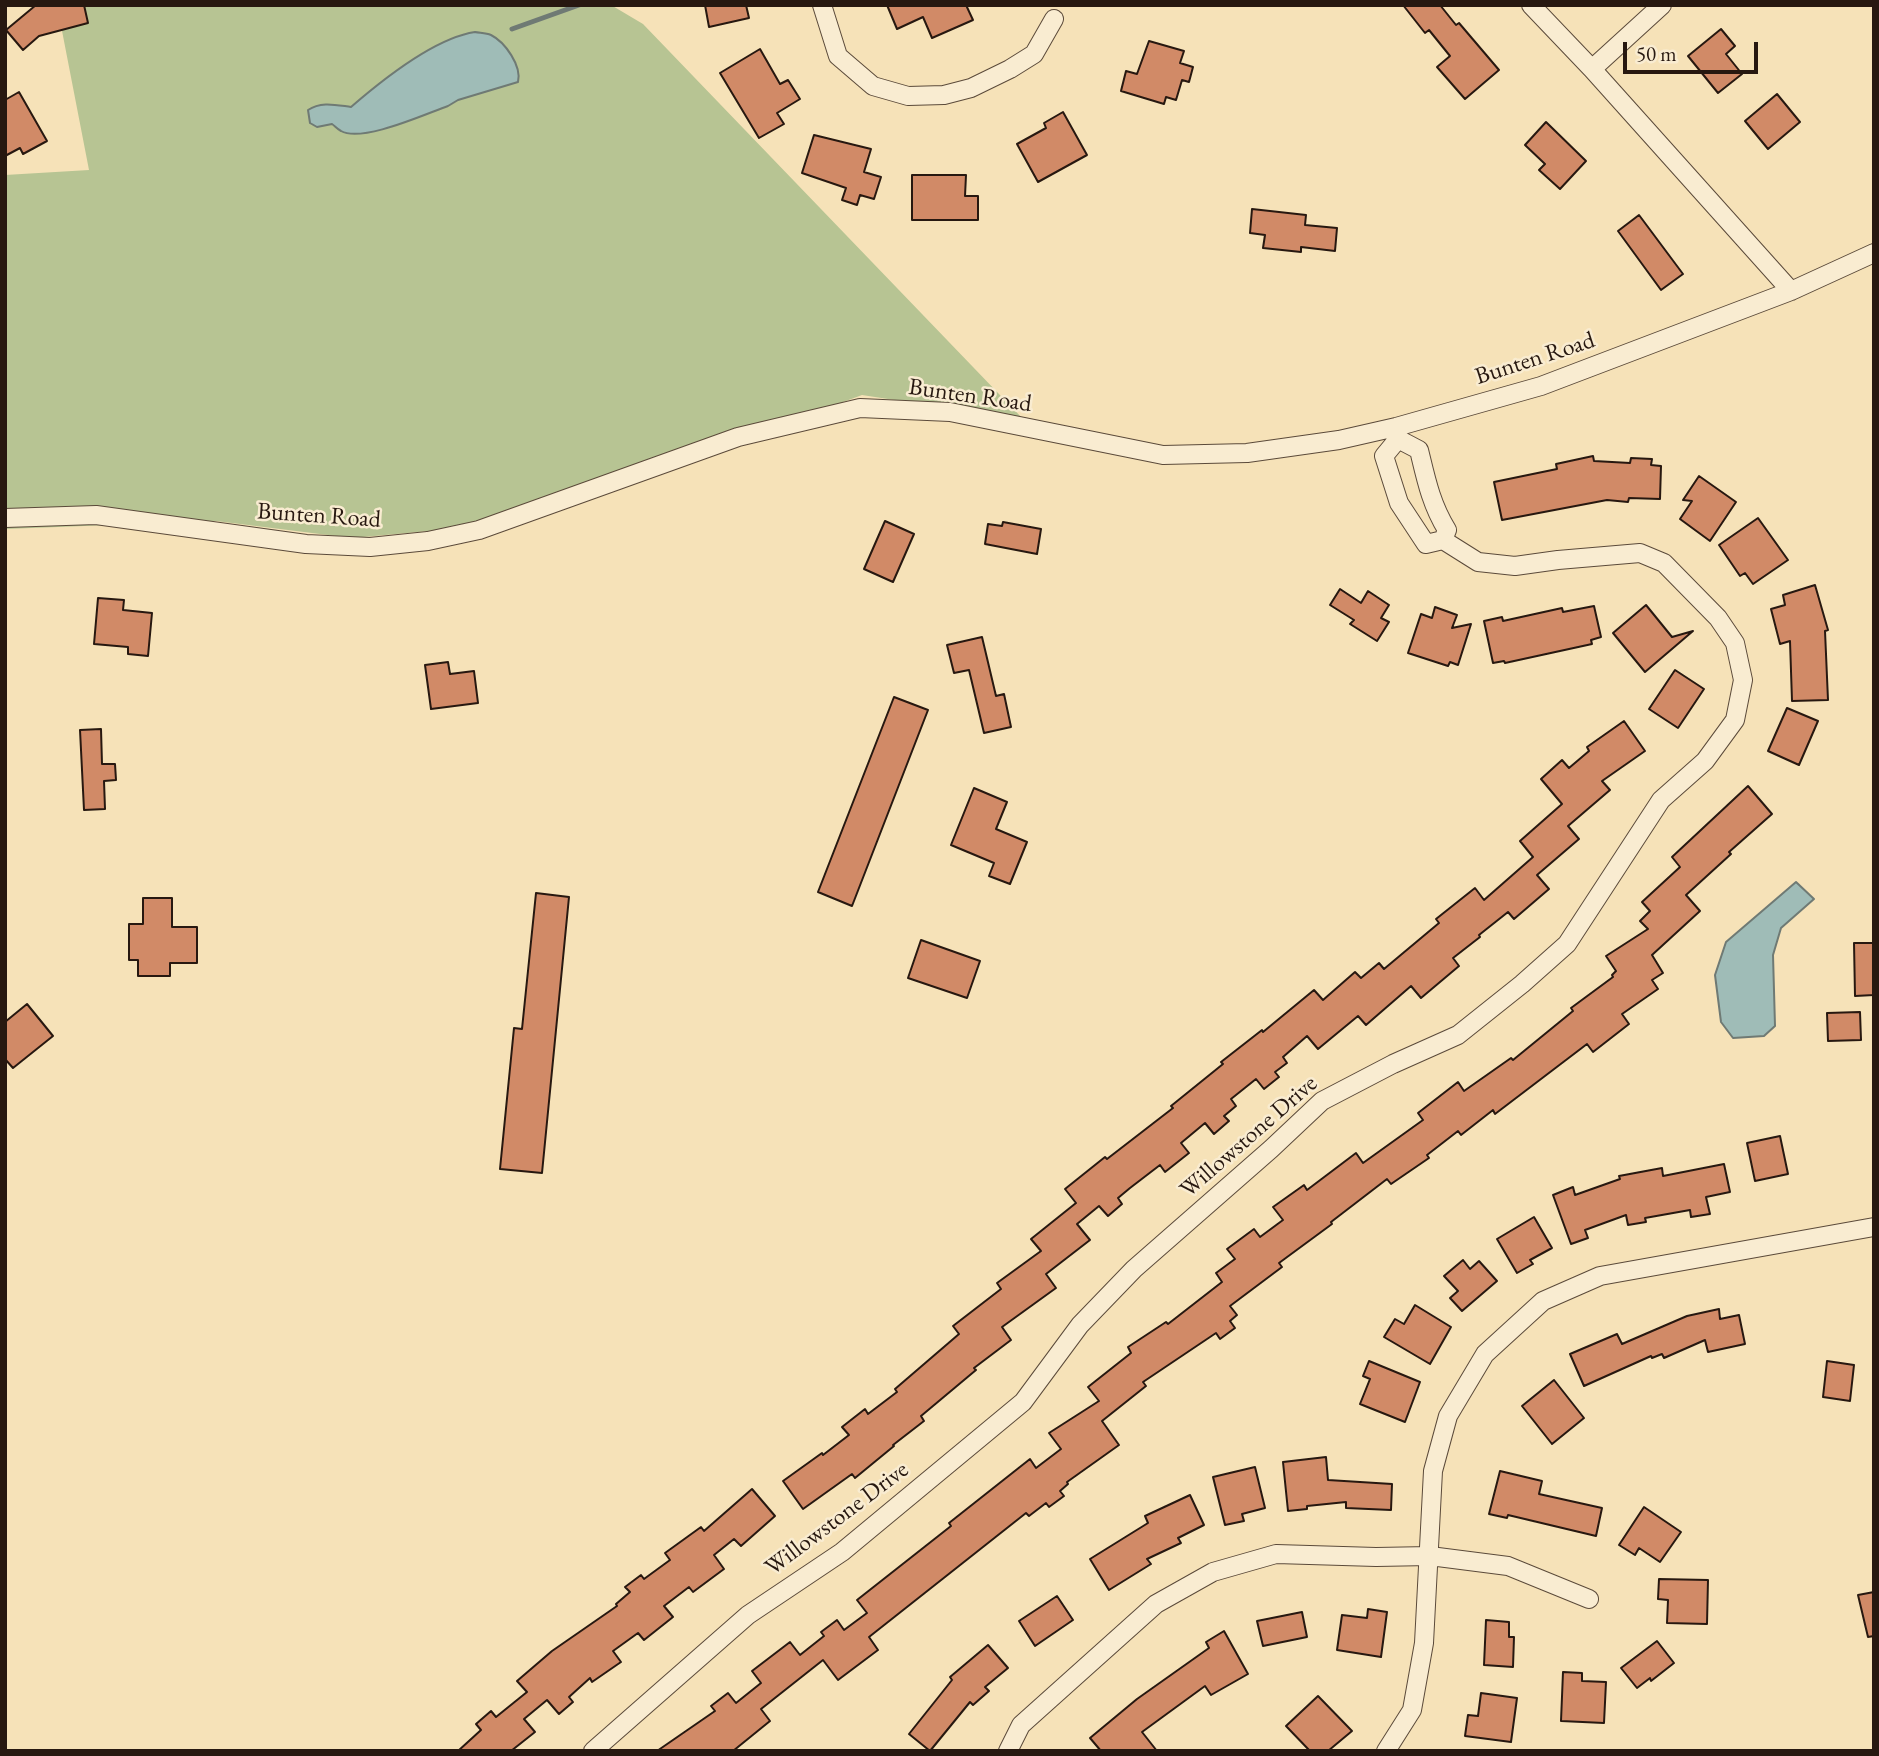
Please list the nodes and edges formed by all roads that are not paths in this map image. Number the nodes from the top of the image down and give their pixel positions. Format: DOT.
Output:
graph roads {
  1 [pos="822,5"];
  2 [pos="1531,5"];
  3 [pos="1662,5"];
  4 [pos="1054,19"];
  5 [pos="1592,69"];
  6 [pos="1874,253"];
  7 [pos="1791,291"];
  8 [pos="1397,433"];
  9 [pos="1433,503"];
  10 [pos="1408,516"];
  11 [pos="5,518"];
  12 [pos="1443,540"];
  13 [pos="1874,1227"];
  14 [pos="1430,1556"];
  15 [pos="1589,1599"];
  16 [pos="593,1751"];
  17 [pos="1008,1751"];
  18 [pos="1386,1751"];
  1 -- 4 [label="street"];
  2 -- 5 [label="street"];
  3 -- 5 [label="street"];
  5 -- 7 [label="street"];
  6 -- 7 [label="street, Bunten Road"];
  7 -- 8 [label="street, Bunten Road"];
  8 -- 9 [label="street"];
  8 -- 10 [label="street, Willowstone Drive"];
  8 -- 11 [label="street, Bunten Road"];
  9 -- 10 [label="street"];
  9 -- 12 [label="street"];
  10 -- 12 [label="street, Willowstone Drive"];
  12 -- 16 [label="street, Willowstone Drive"];
  13 -- 14 [label="street"];
  14 -- 15 [label="street"];
  14 -- 17 [label="street"];
  14 -- 18 [label="street"];
}
